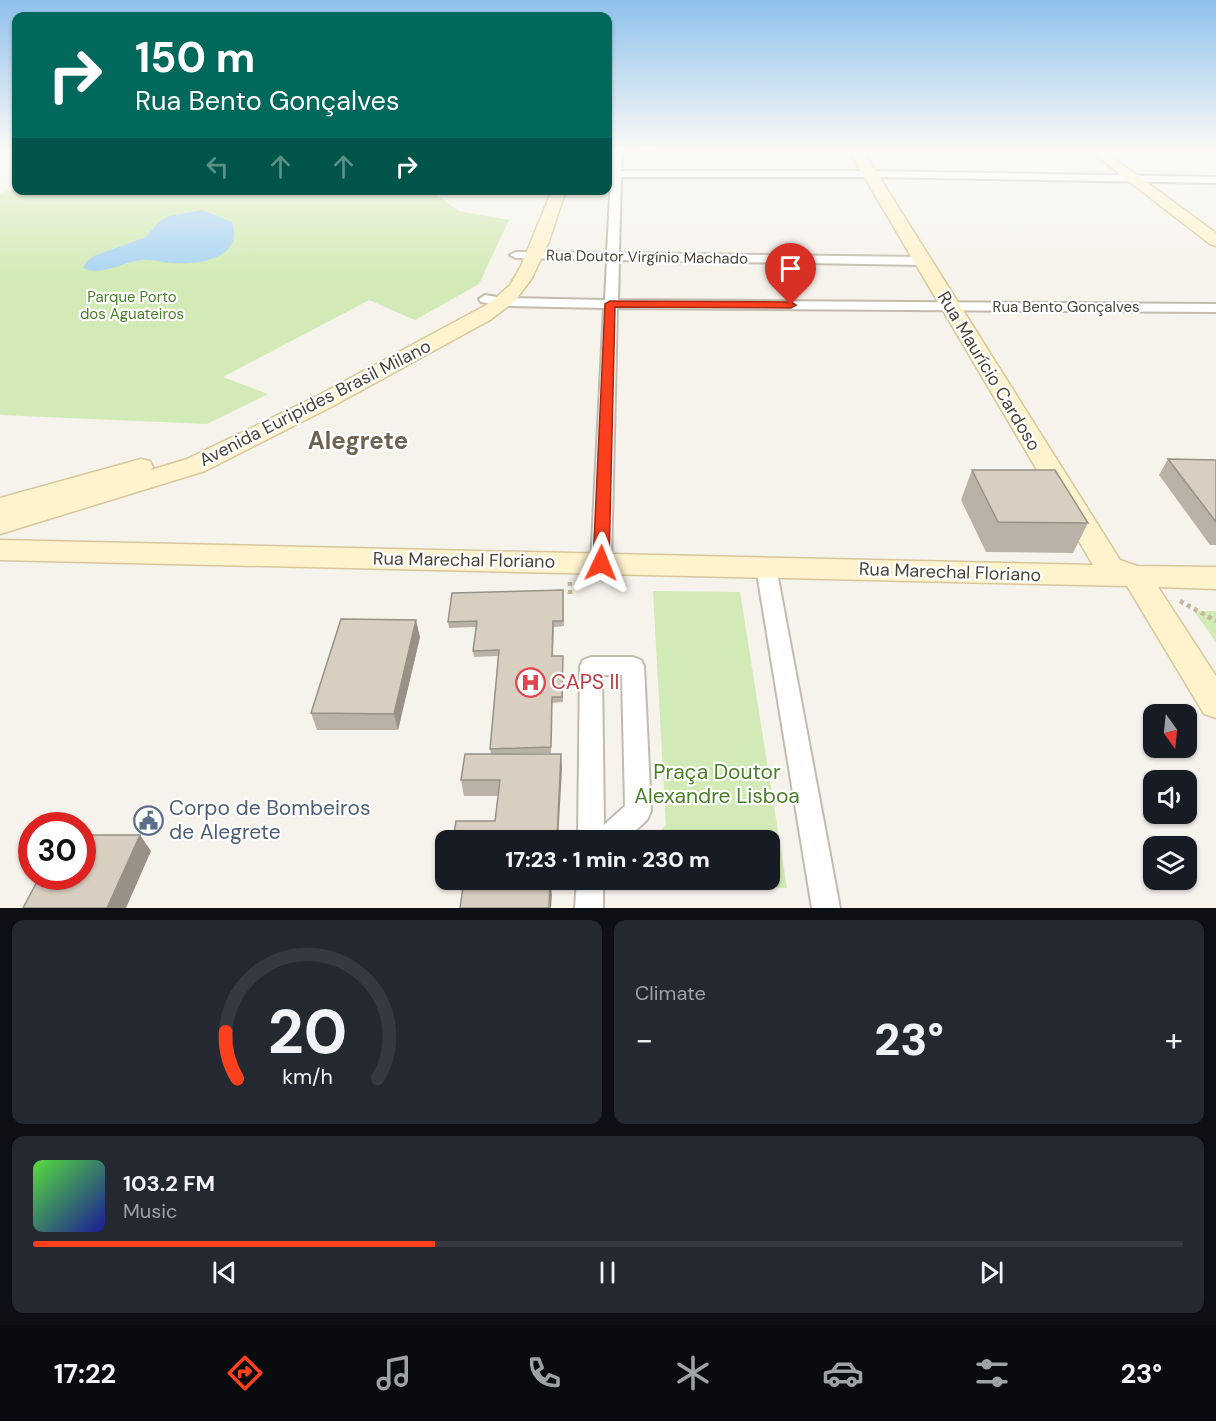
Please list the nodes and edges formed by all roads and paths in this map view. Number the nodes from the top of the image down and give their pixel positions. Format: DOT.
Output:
graph roads {
  1 [pos="882,193"];
  2 [pos="1156,193"];
  3 [pos="543,195"];
  4 [pos="556,195"];
  5 [pos="612,195"];
  6 [pos="1216,241"];
  7 [pos="525,256"];
  8 [pos="612,256"];
  9 [pos="922,261"];
  10 [pos="494,301"];
  11 [pos="610,304"];
  12 [pos="949,306"];
  13 [pos="1216,308"];
  14 [pos="376,366"];
  15 [pos="0,507"];
  16 [pos="29,516"];
  17 [pos="0,525"];
  18 [pos="7,550"];
  19 [pos="601,563"];
  20 [pos="766,567"];
  21 [pos="1136,577"];
  22 [pos="1216,578"];
  23 [pos="570,582"];
  24 [pos="570,594"];
  25 [pos="1179,601"];
  26 [pos="1216,621"];
  27 [pos="1216,704"];
  28 [pos="591,830"];
  29 [pos="617,830"];
  30 [pos="590,890"];
  31 [pos="589,908"];
  32 [pos="826,908"];
  1 -- 9 [label="main road, Rua Maurício Cardoso"];
  2 -- 6 [label="main road"];
  3 -- 7 [label="main road, Avenida Euripides Brasil Milano"];
  4 -- 7 [label="main road, Avenida Euripides Brasil Milano"];
  5 -- 8 [label="street"];
  7 -- 8 [label="street, Rua Doutor Virgínio Machado"];
  7 -- 10 [label="main road, Avenida Euripides Brasil Milano"];
  8 -- 9 [label="street, Rua Doutor Virgínio Machado"];
  8 -- 11 [label="street"];
  9 -- 12 [label="main road, Rua Maurício Cardoso"];
  10 -- 11 [label="street, Rua Bento Gonçalves"];
  10 -- 14 [label="main road, Avenida Euripides Brasil Milano"];
  11 -- 12 [label="street, Rua Bento Gonçalves"];
  11 -- 19 [label="street"];
  12 -- 13 [label="street, Rua Bento Gonçalves"];
  12 -- 21 [label="main road, Rua Maurício Cardoso"];
  14 -- 15 [label="main road, Avenida Euripides Brasil Milano"];
  14 -- 16 [label="main road, Avenida Euripides Brasil Milano"];
  16 -- 17 [label="main road, Avenida Euripides Brasil Milano"];
  16 -- 18 [label="main road"];
  18 -- 19 [label="main road, Rua Marechal Floriano"];
  19 -- 20 [label="main road, Rua Marechal Floriano"];
  20 -- 21 [label="main road, Rua Marechal Floriano"];
  20 -- 32 [label="street"];
  21 -- 22 [label="main road, Rua Marechal Floriano"];
  21 -- 27 [label="main road"];
  23 -- 24 [label="path"];
  25 -- 26 [label="path"];
  28 -- 29 [label="street"];
  30 -- 31 [label="street"];
}
